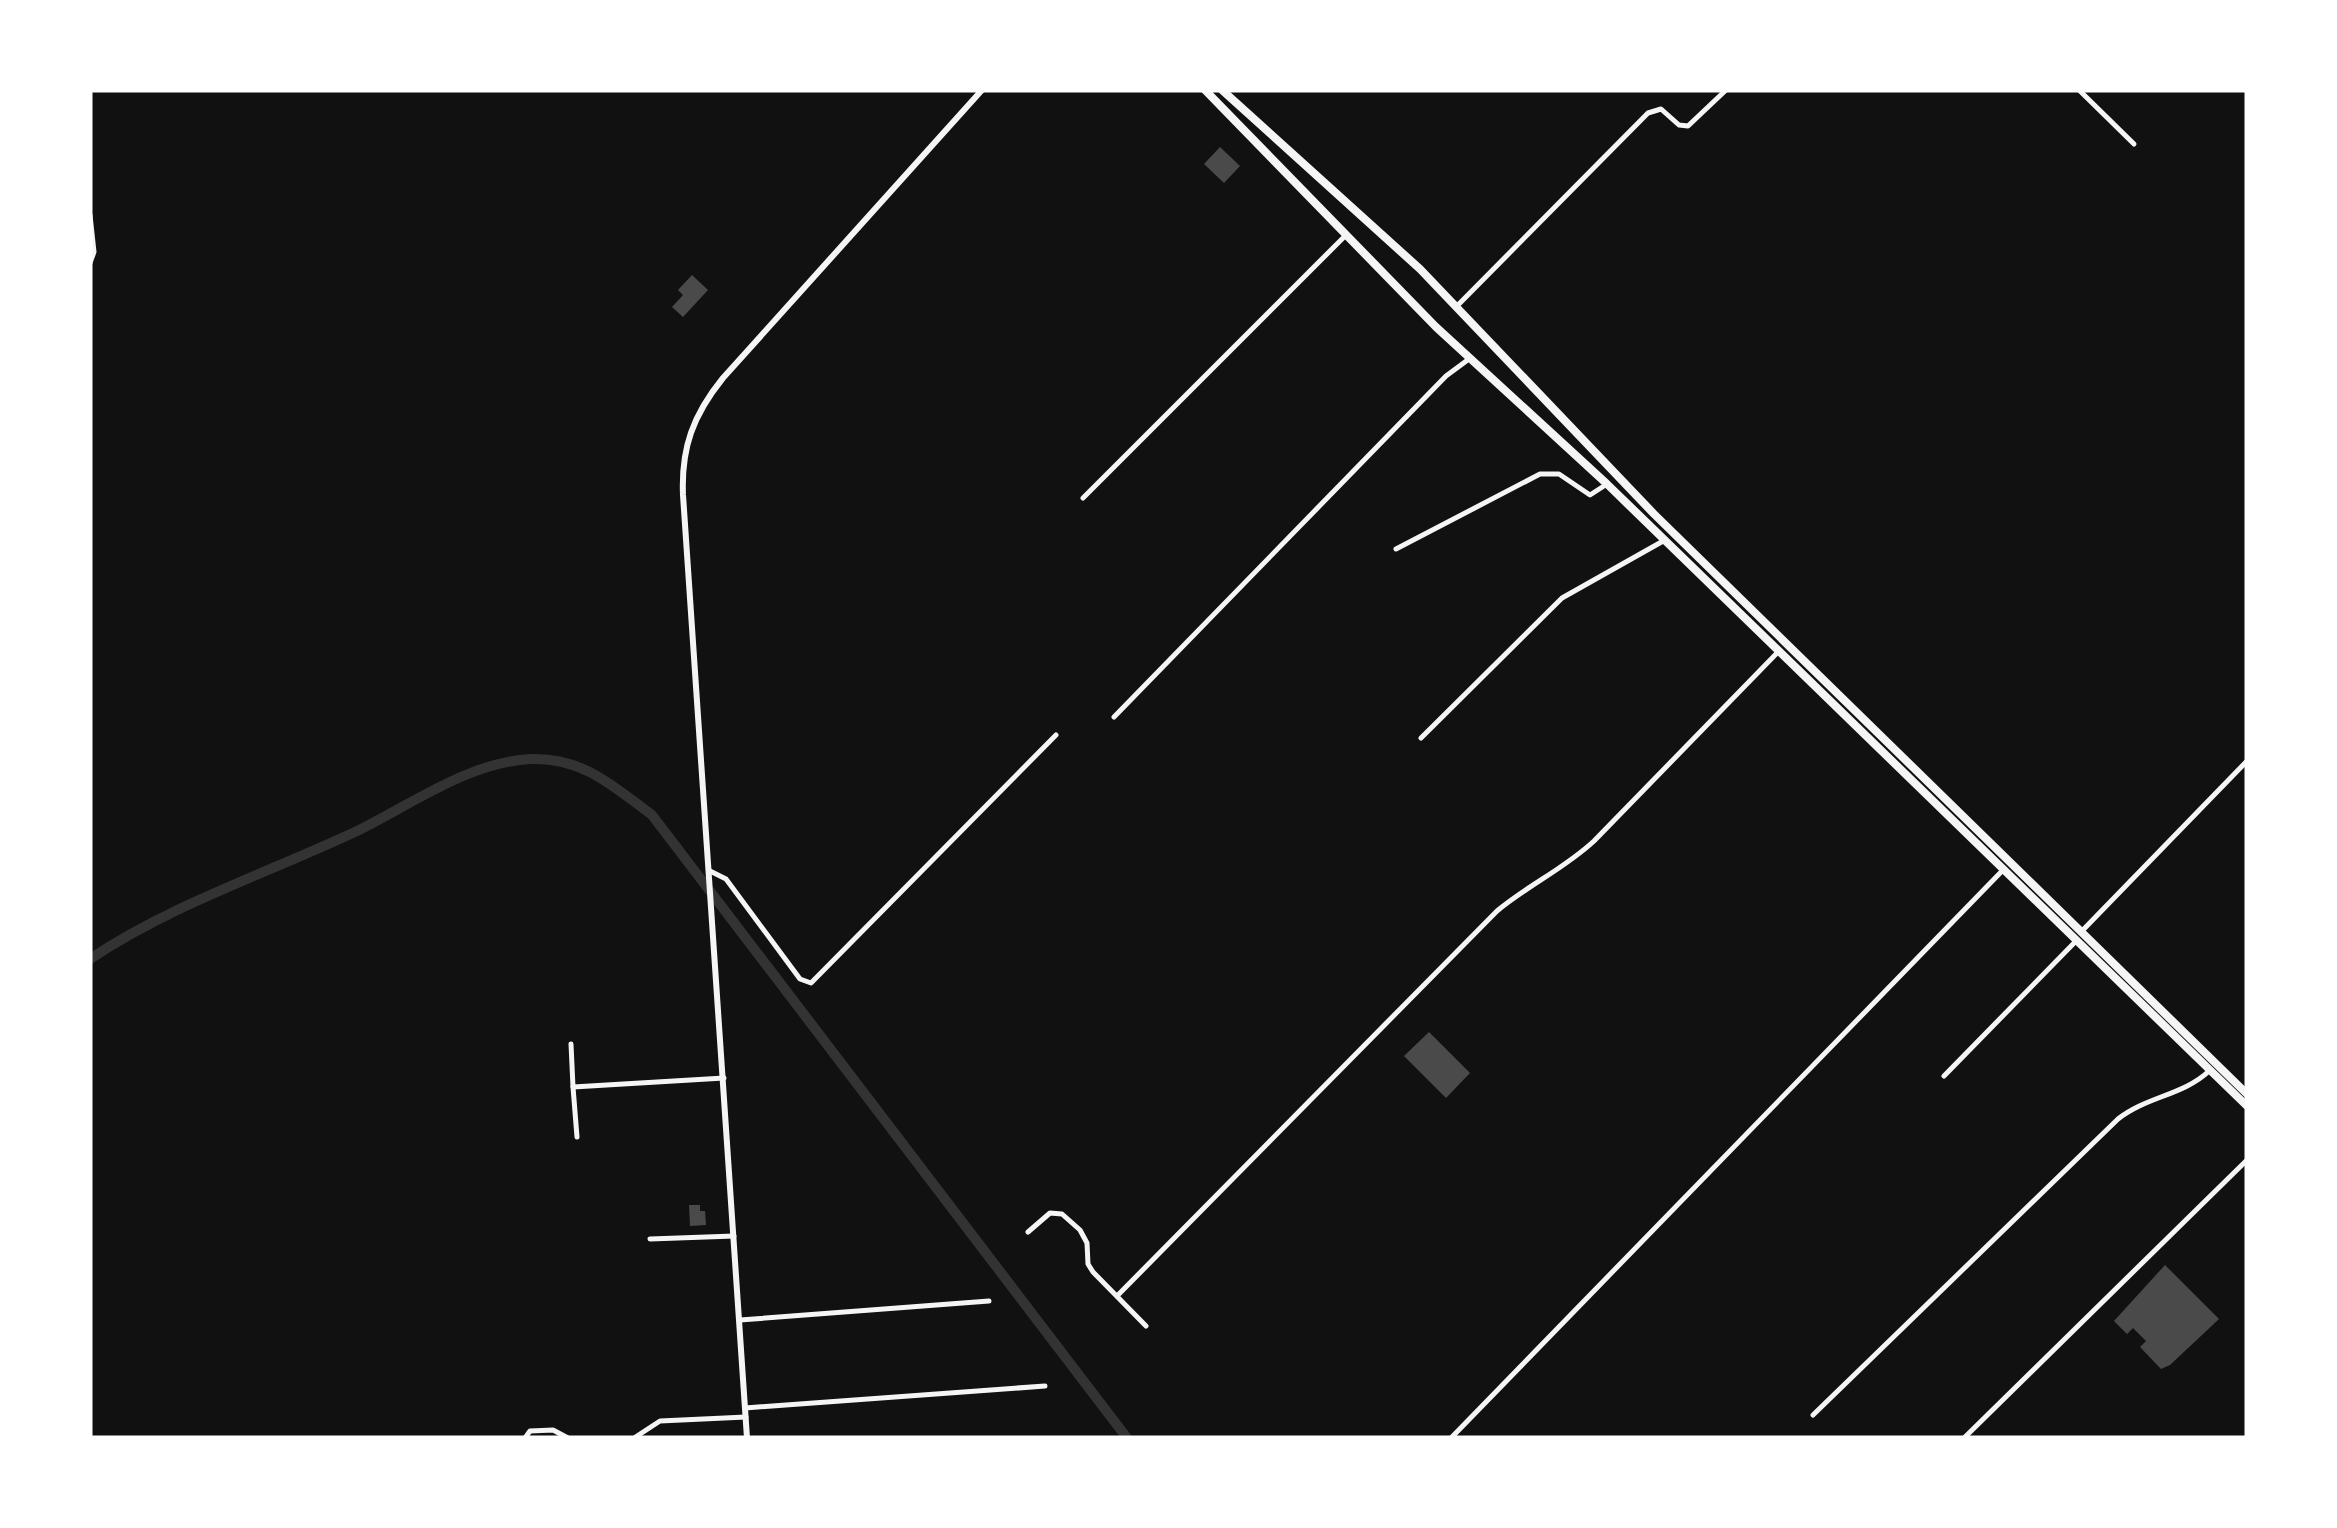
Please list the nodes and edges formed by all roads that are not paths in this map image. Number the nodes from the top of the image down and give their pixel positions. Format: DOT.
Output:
graph roads {
  1 [pos="982,90"];
  2 [pos="1205,90"];
  3 [pos="1222,90"];
  4 [pos="1726,90"];
  5 [pos="2080,90"];
  6 [pos="2134,144"];
  7 [pos="90,214"];
  8 [pos="1344,236"];
  9 [pos="90,264"];
  10 [pos="1457,306"];
  11 [pos="1469,359"];
  12 [pos="1608,484"];
  13 [pos="1083,498"];
  14 [pos="1665,540"];
  15 [pos="1396,549"];
  16 [pos="1779,651"];
  17 [pos="1114,717"];
  18 [pos="1056,735"];
  19 [pos="1421,738"];
  20 [pos="2247,761"];
  21 [pos="2003,870"];
  22 [pos="710,871"];
  23 [pos="2078,936"];
  24 [pos="571,1044"];
  25 [pos="2209,1071"];
  26 [pos="1944,1076"];
  27 [pos="724,1078"];
  28 [pos="573,1087"];
  29 [pos="2247,1094"];
  30 [pos="2247,1106"];
  31 [pos="576,1137"];
  32 [pos="2247,1160"];
  33 [pos="1028,1232"];
  34 [pos="734,1236"];
  35 [pos="650,1239"];
  36 [pos="1116,1296"];
  37 [pos="989,1301"];
  38 [pos="740,1320"];
  39 [pos="1146,1326"];
  40 [pos="1045,1386"];
  41 [pos="746,1412"];
  42 [pos="1814,1415"];
  43 [pos="525,1438"];
  44 [pos="568,1438"];
  45 [pos="634,1438"];
  46 [pos="748,1438"];
  47 [pos="1451,1438"];
  48 [pos="1964,1438"];
  1 -- 22 [label="street"];
  2 -- 8 [label="main road"];
  3 -- 10 [label="main road"];
  4 -- 10 [label="street"];
  5 -- 6 [label="street"];
  7 -- 9 [label="street"];
  8 -- 11 [label="main road"];
  8 -- 13 [label="street"];
  10 -- 23 [label="main road"];
  11 -- 12 [label="main road"];
  11 -- 17 [label="street"];
  12 -- 14 [label="main road"];
  12 -- 15 [label="street"];
  14 -- 16 [label="main road"];
  14 -- 19 [label="street"];
  16 -- 21 [label="main road"];
  16 -- 36 [label="street"];
  18 -- 22 [label="street"];
  20 -- 23 [label="street"];
  21 -- 23 [label="main road"];
  21 -- 47 [label="street"];
  22 -- 27 [label="street"];
  23 -- 25 [label="main road"];
  23 -- 26 [label="street"];
  23 -- 29 [label="main road"];
  24 -- 28 [label="street"];
  25 -- 30 [label="main road"];
  25 -- 42 [label="street"];
  27 -- 28 [label="street"];
  27 -- 34 [label="street"];
  28 -- 31 [label="street"];
  32 -- 48 [label="street"];
  33 -- 36 [label="street"];
  34 -- 35 [label="street"];
  34 -- 38 [label="street"];
  36 -- 39 [label="street"];
  37 -- 38 [label="street"];
  38 -- 41 [label="street"];
  40 -- 41 [label="street"];
  41 -- 45 [label="street"];
  41 -- 46 [label="street"];
  43 -- 44 [label="street"];
}
